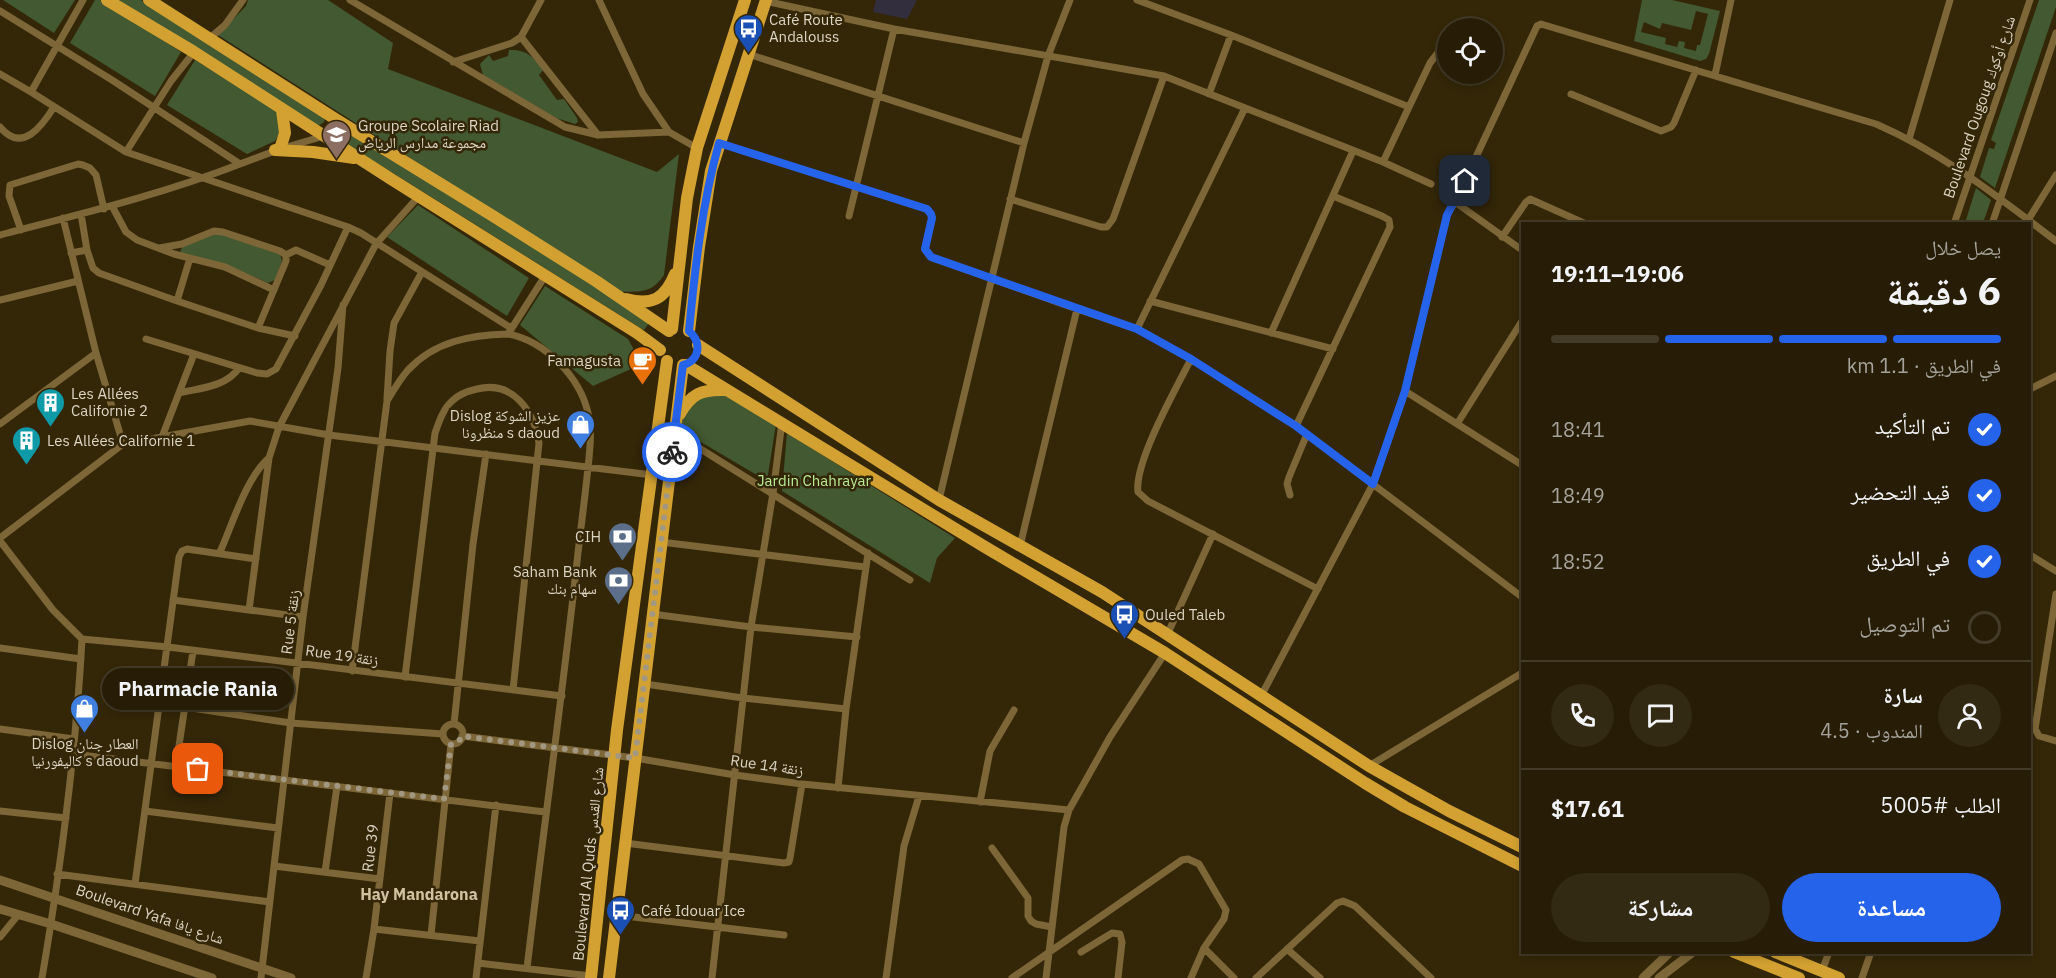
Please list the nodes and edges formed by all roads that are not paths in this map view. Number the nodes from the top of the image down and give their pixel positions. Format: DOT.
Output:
graph roads {
  1 [pos="83,0"];
  2 [pos="107,0"];
  3 [pos="149,0"];
  4 [pos="243,0"];
  5 [pos="350,0"];
  6 [pos="541,0"];
  7 [pos="599,0"];
  8 [pos="746,0"];
  9 [pos="766,0"];
  10 [pos="1070,0"];
  11 [pos="1137,0"];
  12 [pos="1731,0"];
  13 [pos="1950,0"];
  14 [pos="2030,0"];
  15 [pos="0,11"];
  16 [pos="894,29"];
  17 [pos="2056,33"];
  18 [pos="1231,35"];
  19 [pos="520,37"];
  20 [pos="210,38"];
  21 [pos="56,46"];
  22 [pos="194,52"];
  23 [pos="748,54"];
  24 [pos="1437,54"];
  25 [pos="1048,56"];
  26 [pos="453,62"];
  27 [pos="1696,70"];
  28 [pos="0,74"];
  29 [pos="1715,75"];
  30 [pos="1164,76"];
  31 [pos="31,92"];
  32 [pos="1209,94"];
  33 [pos="1571,94"];
  34 [pos="878,95"];
  35 [pos="54,107"];
  36 [pos="154,107"];
  37 [pos="1409,107"];
  38 [pos="1245,108"];
  39 [pos="282,110"];
  40 [pos="337,120"];
  41 [pos="0,127"];
  42 [pos="669,132"];
  43 [pos="598,135"];
  44 [pos="324,136"];
  45 [pos="1909,139"];
  46 [pos="719,143"];
  47 [pos="1024,143"];
  48 [pos="697,147"];
  49 [pos="278,149"];
  50 [pos="1353,151"];
  51 [pos="126,152"];
  52 [pos="360,159"];
  53 [pos="1383,162"];
  54 [pos="240,164"];
  55 [pos="2056,175"];
  56 [pos="1969,177"];
  57 [pos="205,178"];
  58 [pos="1431,184"];
  59 [pos="857,186"];
  60 [pos="419,196"];
  61 [pos="1333,196"];
  62 [pos="1010,199"];
  63 [pos="2001,199"];
  64 [pos="1455,202"];
  65 [pos="112,206"];
  66 [pos="104,209"];
  67 [pos="81,214"];
  68 [pos="849,216"];
  69 [pos="63,218"];
  70 [pos="2028,220"];
  71 [pos="1582,222"];
  72 [pos="1955,222"];
  73 [pos="1993,222"];
  74 [pos="2031,222"];
  75 [pos="2031,222"];
  76 [pos="348,227"];
  77 [pos="21,230"];
  78 [pos="0,235"];
  79 [pos="1502,237"];
  80 [pos="2056,241"];
  81 [pos="376,244"];
  82 [pos="159,248"];
  83 [pos="1521,249"];
  84 [pos="87,250"];
  85 [pos="71,253"];
  86 [pos="286,255"];
  87 [pos="190,258"];
  88 [pos="680,262"];
  89 [pos="330,265"];
  90 [pos="422,272"];
  91 [pos="545,276"];
  92 [pos="992,278"];
  93 [pos="78,281"];
  94 [pos="274,290"];
  95 [pos="620,297"];
  96 [pos="0,300"];
  97 [pos="177,301"];
  98 [pos="1150,301"];
  99 [pos="343,305"];
  100 [pos="1077,309"];
  101 [pos="1521,323"];
  102 [pos="258,328"];
  103 [pos="1137,329"];
  104 [pos="670,330"];
  105 [pos="510,331"];
  106 [pos="689,331"];
  107 [pos="1271,333"];
  108 [pos="295,336"];
  109 [pos="146,339"];
  110 [pos="698,345"];
  111 [pos="1333,349"];
  112 [pos="96,353"];
  113 [pos="194,354"];
  114 [pos="664,356"];
  115 [pos="1191,359"];
  116 [pos="685,365"];
  117 [pos="239,368"];
  118 [pos="2056,375"];
  119 [pos="2031,388"];
  120 [pos="728,391"];
  121 [pos="1405,391"];
  122 [pos="179,393"];
  123 [pos="387,401"];
  124 [pos="677,419"];
  125 [pos="782,422"];
  126 [pos="0,424"];
  127 [pos="1457,424"];
  128 [pos="1296,426"];
  129 [pos="279,427"];
  130 [pos="675,433"];
  131 [pos="1307,434"];
  132 [pos="329,435"];
  133 [pos="162,437"];
  134 [pos="381,441"];
  135 [pos="123,444"];
  136 [pos="433,447"];
  137 [pos="486,454"];
  138 [pos="269,458"];
  139 [pos="538,461"];
  140 [pos="1521,464"];
  141 [pos="588,467"];
  142 [pos="652,475"];
  143 [pos="1373,484"];
  144 [pos="773,493"];
  145 [pos="1290,495"];
  146 [pos="939,500"];
  147 [pos="1213,534"];
  148 [pos="0,540"];
  149 [pos="661,542"];
  150 [pos="1020,546"];
  151 [pos="220,552"];
  152 [pos="868,553"];
  153 [pos="763,556"];
  154 [pos="2031,556"];
  155 [pos="256,559"];
  156 [pos="865,567"];
  157 [pos="2056,571"];
  158 [pos="910,580"];
  159 [pos="1318,589"];
  160 [pos="2056,594"];
  161 [pos="1521,596"];
  162 [pos="173,600"];
  163 [pos="249,610"];
  164 [pos="652,614"];
  165 [pos="303,617"];
  166 [pos="751,627"];
  167 [pos="1168,633"];
  168 [pos="857,637"];
  169 [pos="82,639"];
  170 [pos="168,647"];
  171 [pos="0,648"];
  172 [pos="193,651"];
  173 [pos="1165,653"];
  174 [pos="81,659"];
  175 [pos="298,663"];
  176 [pos="352,671"];
  177 [pos="1521,675"];
  178 [pos="405,677"];
  179 [pos="457,684"];
  180 [pos="645,684"];
  181 [pos="513,690"];
  182 [pos="562,696"];
  183 [pos="1261,696"];
  184 [pos="743,698"];
  185 [pos="185,707"];
  186 [pos="846,709"];
  187 [pos="1014,710"];
  188 [pos="291,723"];
  189 [pos="454,724"];
  190 [pos="0,729"];
  191 [pos="442,734"];
  192 [pos="462,736"];
  193 [pos="75,739"];
  194 [pos="2056,741"];
  195 [pos="451,744"];
  196 [pos="554,748"];
  197 [pos="73,754"];
  198 [pos="615,755"];
  199 [pos="635,758"];
  200 [pos="152,763"];
  201 [pos="176,766"];
  202 [pos="1369,766"];
  203 [pos="735,775"];
  204 [pos="285,779"];
  205 [pos="802,784"];
  206 [pos="337,786"];
  207 [pos="838,788"];
  208 [pos="390,793"];
  209 [pos="919,796"];
  210 [pos="444,799"];
  211 [pos="980,802"];
  212 [pos="496,805"];
  213 [pos="1069,810"];
  214 [pos="0,811"];
  215 [pos="145,811"];
  216 [pos="545,812"];
  217 [pos="66,818"];
  218 [pos="278,828"];
  219 [pos="625,843"];
  220 [pos="1521,847"];
  221 [pos="992,848"];
  222 [pos="724,856"];
  223 [pos="1521,865"];
  224 [pos="274,866"];
  225 [pos="325,872"];
  226 [pos="57,874"];
  227 [pos="380,879"];
  228 [pos="0,880"];
  229 [pos="135,884"];
  230 [pos="54,897"];
  231 [pos="270,902"];
  232 [pos="0,909"];
  233 [pos="18,915"];
  234 [pos="617,915"];
  235 [pos="51,924"];
  236 [pos="1052,927"];
  237 [pos="718,928"];
  238 [pos="374,929"];
  239 [pos="432,935"];
  240 [pos="784,935"];
  241 [pos="0,937"];
  242 [pos="480,941"];
  243 [pos="1204,948"];
  244 [pos="1287,949"];
  245 [pos="1049,952"];
  246 [pos="1081,952"];
  247 [pos="1668,954"];
  248 [pos="1691,954"];
  249 [pos="1739,954"];
  250 [pos="1780,954"];
  251 [pos="1828,954"];
  252 [pos="1870,954"];
  253 [pos="478,963"];
  254 [pos="527,969"];
  255 [pos="1822,970"];
  256 [pos="261,973"];
  257 [pos="591,977"];
  258 [pos="42,978"];
  259 [pos="212,978"];
  260 [pos="291,978"];
  261 [pos="366,978"];
  262 [pos="476,978"];
  263 [pos="609,978"];
  264 [pos="712,978"];
  265 [pos="886,978"];
  266 [pos="1012,978"];
  267 [pos="1046,978"];
  268 [pos="1118,978"];
  269 [pos="1191,978"];
  270 [pos="1234,978"];
  271 [pos="1256,978"];
  272 [pos="1320,978"];
  273 [pos="1431,978"];
  274 [pos="1643,978"];
  275 [pos="1659,978"];
  276 [pos="1799,978"];
  277 [pos="1839,978"];
  278 [pos="1862,978"];
  1 -- 21 [label="street"];
  2 -- 22 [label="main road"];
  3 -- 20 [label="main road"];
  4 -- 20 [label="street"];
  5 -- 26 [label="street"];
  6 -- 19 [label="street"];
  7 -- 42 [label="street"];
  8 -- 48 [label="main road"];
  9 -- 16 [label="street"];
  9 -- 23 [label="main road"];
  10 -- 25 [label="street"];
  11 -- 18 [label="street"];
  12 -- 29 [label="street"];
  13 -- 45 [label="street"];
  14 -- 56 [label="street, Boulevard Ougoug شارع أوكوك"];
  15 -- 21 [label="street"];
  16 -- 25 [label="street"];
  16 -- 34 [label="street"];
  17 -- 63 [label="street"];
  18 -- 32 [label="street"];
  18 -- 37 [label="street"];
  19 -- 26 [label="street"];
  19 -- 43 [label="street"];
  20 -- 40 [label="main road"];
  21 -- 31 [label="street"];
  21 -- 36 [label="street"];
  22 -- 36 [label="street"];
  22 -- 39 [label="main road"];
  23 -- 34 [label="street"];
  23 -- 46 [label="main road"];
  24 -- 37 [label="street"];
  25 -- 30 [label="street"];
  25 -- 47 [label="street"];
  26 -- 43 [label="street"];
  27 -- 29 [label="street"];
  27 -- 33 [label="street"];
  27 -- 64 [label="street"];
  28 -- 31 [label="street"];
  29 -- 45 [label="street"];
  30 -- 32 [label="street"];
  30 -- 62 [label="street"];
  31 -- 35 [label="street"];
  32 -- 38 [label="street"];
  34 -- 47 [label="street"];
  34 -- 59 [label="street"];
  35 -- 41 [label="street"];
  35 -- 51 [label="street"];
  36 -- 51 [label="street"];
  36 -- 54 [label="street"];
  37 -- 53 [label="street"];
  38 -- 50 [label="street"];
  38 -- 98 [label="street"];
  39 -- 44 [label="main road"];
  39 -- 49 [label="main road"];
  40 -- 44 [label="street"];
  40 -- 95 [label="main road"];
  42 -- 43 [label="street"];
  42 -- 48 [label="street"];
  44 -- 49 [label="street"];
  44 -- 52 [label="main road"];
  45 -- 56 [label="street"];
  46 -- 59 [label="street"];
  46 -- 106 [label="main road"];
  47 -- 62 [label="street"];
  48 -- 88 [label="main road"];
  49 -- 52 [label="main road"];
  49 -- 54 [label="street"];
  50 -- 53 [label="street"];
  50 -- 61 [label="street"];
  51 -- 57 [label="street"];
  52 -- 60 [label="main road"];
  53 -- 58 [label="street"];
  54 -- 57 [label="street"];
  55 -- 70 [label="street"];
  56 -- 63 [label="street"];
  56 -- 72 [label="street, Boulevard Ougoug شارع أوكوك"];
  57 -- 65 [label="street"];
  57 -- 76 [label="street"];
  59 -- 68 [label="street"];
  59 -- 92 [label="street"];
  60 -- 81 [label="street"];
  60 -- 91 [label="main road"];
  61 -- 107 [label="street"];
  61 -- 111 [label="street"];
  62 -- 92 [label="street"];
  63 -- 70 [label="street"];
  63 -- 73 [label="street"];
  64 -- 79 [label="street"];
  64 -- 121 [label="street"];
  65 -- 66 [label="street"];
  65 -- 82 [label="street"];
  66 -- 67 [label="street"];
  66 -- 77 [label="street"];
  67 -- 69 [label="street"];
  67 -- 84 [label="street"];
  69 -- 77 [label="street"];
  69 -- 85 [label="street"];
  70 -- 75 [label="street"];
  71 -- 79 [label="street"];
  74 -- 80 [label="street"];
  76 -- 81 [label="street"];
  76 -- 89 [label="street"];
  77 -- 78 [label="street"];
  79 -- 83 [label="street"];
  81 -- 90 [label="street"];
  81 -- 99 [label="street"];
  82 -- 86 [label="street"];
  82 -- 87 [label="street"];
  84 -- 85 [label="street"];
  84 -- 97 [label="street"];
  85 -- 93 [label="street"];
  86 -- 89 [label="street"];
  86 -- 94 [label="street"];
  87 -- 94 [label="street"];
  87 -- 97 [label="street"];
  88 -- 95 [label="main road"];
  88 -- 104 [label="main road"];
  89 -- 108 [label="street"];
  90 -- 105 [label="street"];
  90 -- 123 [label="street"];
  91 -- 105 [label="street"];
  91 -- 114 [label="main road"];
  92 -- 100 [label="street"];
  92 -- 146 [label="street"];
  93 -- 96 [label="street"];
  93 -- 112 [label="street"];
  94 -- 102 [label="street"];
  95 -- 104 [label="main road"];
  97 -- 102 [label="street"];
  98 -- 103 [label="street"];
  98 -- 107 [label="street"];
  99 -- 129 [label="street"];
  99 -- 132 [label="street, Rue 5 زنقة"];
  100 -- 103 [label="street"];
  100 -- 150 [label="street"];
  101 -- 127 [label="street"];
  102 -- 108 [label="street"];
  103 -- 115 [label="street"];
  104 -- 106 [label="main road"];
  104 -- 114 [label="main road"];
  105 -- 123 [label="street"];
  105 -- 141 [label="street"];
  106 -- 110 [label="main road"];
  107 -- 111 [label="street"];
  108 -- 117 [label="street"];
  109 -- 113 [label="street"];
  110 -- 116 [label="main road"];
  110 -- 146 [label="main road"];
  111 -- 128 [label="street"];
  112 -- 126 [label="street"];
  112 -- 135 [label="street"];
  113 -- 117 [label="street"];
  113 -- 122 [label="street"];
  114 -- 116 [label="main road"];
  114 -- 142 [label="main road, Boulevard Al Quds شارع القدس"];
  115 -- 128 [label="street"];
  115 -- 147 [label="street"];
  116 -- 120 [label="main road"];
  116 -- 124 [label="main road"];
  117 -- 122 [label="street"];
  118 -- 119 [label="street"];
  120 -- 124 [label="main road"];
  120 -- 125 [label="main road"];
  121 -- 127 [label="street"];
  121 -- 143 [label="street"];
  122 -- 133 [label="street"];
  123 -- 134 [label="street"];
  124 -- 130 [label="main road"];
  125 -- 144 [label="street"];
  125 -- 173 [label="main road"];
  127 -- 140 [label="street"];
  128 -- 131 [label="street"];
  129 -- 132 [label="street"];
  129 -- 133 [label="street"];
  129 -- 138 [label="street"];
  130 -- 144 [label="street"];
  130 -- 149 [label="main road"];
  131 -- 143 [label="street"];
  131 -- 145 [label="street"];
  132 -- 134 [label="street"];
  132 -- 165 [label="street, Rue 5 زنقة"];
  133 -- 135 [label="street"];
  134 -- 136 [label="street"];
  134 -- 176 [label="street"];
  135 -- 148 [label="street"];
  136 -- 137 [label="street"];
  136 -- 139 [label="street"];
  136 -- 178 [label="street"];
  137 -- 139 [label="street"];
  137 -- 179 [label="street"];
  138 -- 151 [label="street"];
  138 -- 155 [label="street"];
  139 -- 141 [label="street"];
  139 -- 181 [label="street"];
  141 -- 142 [label="street"];
  141 -- 182 [label="street"];
  142 -- 198 [label="main road, Boulevard Al Quds شارع القدس"];
  143 -- 159 [label="street"];
  143 -- 161 [label="street"];
  144 -- 152 [label="street"];
  144 -- 153 [label="street"];
  146 -- 150 [label="main road"];
  147 -- 159 [label="street"];
  147 -- 167 [label="street"];
  148 -- 169 [label="street"];
  149 -- 153 [label="street"];
  149 -- 164 [label="main road"];
  150 -- 167 [label="main road"];
  151 -- 155 [label="street"];
  151 -- 162 [label="street"];
  152 -- 156 [label="street"];
  152 -- 158 [label="street"];
  153 -- 156 [label="street"];
  153 -- 166 [label="street"];
  154 -- 157 [label="street"];
  155 -- 163 [label="street"];
  156 -- 168 [label="street"];
  159 -- 183 [label="street"];
  160 -- 194 [label="street"];
  162 -- 163 [label="street"];
  162 -- 170 [label="street"];
  163 -- 165 [label="street"];
  164 -- 166 [label="street"];
  164 -- 180 [label="main road"];
  165 -- 175 [label="street, Rue 5 زنقة"];
  166 -- 168 [label="street"];
  166 -- 184 [label="street"];
  167 -- 183 [label="main road"];
  168 -- 186 [label="street"];
  169 -- 170 [label="street, Rue 19 زنقة"];
  169 -- 174 [label="street"];
  170 -- 172 [label="street, Rue 19 زنقة"];
  170 -- 200 [label="street"];
  171 -- 174 [label="street"];
  172 -- 175 [label="street, Rue 19 زنقة"];
  172 -- 185 [label="street"];
  173 -- 213 [label="street"];
  173 -- 223 [label="main road"];
  174 -- 193 [label="street"];
  175 -- 176 [label="street, Rue 19 زنقة"];
  175 -- 188 [label="street, Rue 5 زنقة"];
  176 -- 178 [label="street, Rue 19 زنقة"];
  177 -- 202 [label="street"];
  178 -- 179 [label="street, Rue 19 زنقة"];
  179 -- 181 [label="street, Rue 19 زنقة"];
  179 -- 189 [label="street"];
  180 -- 184 [label="street"];
  180 -- 199 [label="main road"];
  181 -- 182 [label="street, Rue 19 زنقة"];
  182 -- 196 [label="street"];
  183 -- 202 [label="main road"];
  184 -- 186 [label="street"];
  184 -- 203 [label="street"];
  185 -- 188 [label="street"];
  185 -- 201 [label="street"];
  186 -- 207 [label="street"];
  187 -- 211 [label="street"];
  188 -- 191 [label="street"];
  188 -- 204 [label="street, Rue 5 زنقة"];
  189 -- 191 [label="street"];
  189 -- 192 [label="street"];
  190 -- 193 [label="street"];
  191 -- 195 [label="street"];
  192 -- 195 [label="street"];
  192 -- 196 [label="street, Rue 14 زنقة"];
  193 -- 197 [label="street"];
  195 -- 210 [label="street"];
  196 -- 198 [label="street, Rue 14 زنقة"];
  196 -- 216 [label="street"];
  197 -- 200 [label="street"];
  197 -- 217 [label="street"];
  198 -- 199 [label="street, Rue 14 زنقة"];
  198 -- 257 [label="main road, Boulevard Al Quds شارع القدس"];
  199 -- 203 [label="street, Rue 14 زنقة"];
  199 -- 219 [label="main road"];
  200 -- 201 [label="street"];
  200 -- 215 [label="street"];
  201 -- 204 [label="street"];
  202 -- 220 [label="main road"];
  203 -- 205 [label="street, Rue 14 زنقة"];
  203 -- 222 [label="street"];
  204 -- 206 [label="street"];
  204 -- 218 [label="street, Rue 5 زنقة"];
  205 -- 207 [label="street, Rue 14 زنقة"];
  205 -- 222 [label="street"];
  206 -- 208 [label="street"];
  206 -- 225 [label="street"];
  207 -- 209 [label="street, Rue 14 زنقة"];
  208 -- 210 [label="street"];
  208 -- 227 [label="street, Rue 39"];
  209 -- 211 [label="street, Rue 14 زنقة"];
  209 -- 265 [label="street"];
  210 -- 212 [label="street"];
  210 -- 239 [label="street"];
  211 -- 213 [label="street, Rue 14 زنقة"];
  212 -- 216 [label="street"];
  212 -- 242 [label="street"];
  213 -- 236 [label="street"];
  214 -- 217 [label="street"];
  215 -- 218 [label="street"];
  215 -- 229 [label="street"];
  216 -- 254 [label="street"];
  217 -- 226 [label="street"];
  218 -- 224 [label="street, Rue 5 زنقة"];
  219 -- 222 [label="street"];
  219 -- 234 [label="main road"];
  221 -- 236 [label="street"];
  222 -- 237 [label="street"];
  224 -- 225 [label="street"];
  224 -- 231 [label="street, Rue 5 زنقة"];
  225 -- 227 [label="street"];
  226 -- 229 [label="street"];
  226 -- 230 [label="street"];
  227 -- 238 [label="street, Rue 39"];
  228 -- 230 [label="street, Boulevard Yafa شارع يافا"];
  229 -- 231 [label="street"];
  230 -- 235 [label="street"];
  230 -- 256 [label="street, Boulevard Yafa شارع يافا"];
  231 -- 256 [label="street, Rue 5 زنقة"];
  232 -- 233 [label="street"];
  233 -- 235 [label="street"];
  233 -- 241 [label="street"];
  234 -- 237 [label="street"];
  234 -- 263 [label="main road"];
  235 -- 258 [label="street"];
  235 -- 259 [label="street"];
  236 -- 245 [label="street"];
  237 -- 240 [label="street"];
  237 -- 264 [label="street"];
  238 -- 239 [label="street"];
  238 -- 261 [label="street, Rue 39"];
  239 -- 242 [label="street"];
  242 -- 253 [label="street"];
  243 -- 245 [label="street"];
  243 -- 269 [label="street"];
  243 -- 270 [label="street"];
  244 -- 271 [label="street"];
  244 -- 272 [label="street"];
  244 -- 273 [label="street"];
  245 -- 266 [label="street"];
  245 -- 267 [label="street"];
  246 -- 268 [label="street"];
  247 -- 274 [label="street"];
  248 -- 275 [label="street"];
  249 -- 276 [label="main road"];
  250 -- 255 [label="main road"];
  251 -- 255 [label="street"];
  252 -- 278 [label="street"];
  253 -- 254 [label="street"];
  253 -- 262 [label="street"];
  254 -- 257 [label="street"];
  255 -- 277 [label="main road"];
  256 -- 260 [label="street, Boulevard Yafa شارع يافا"];
}
